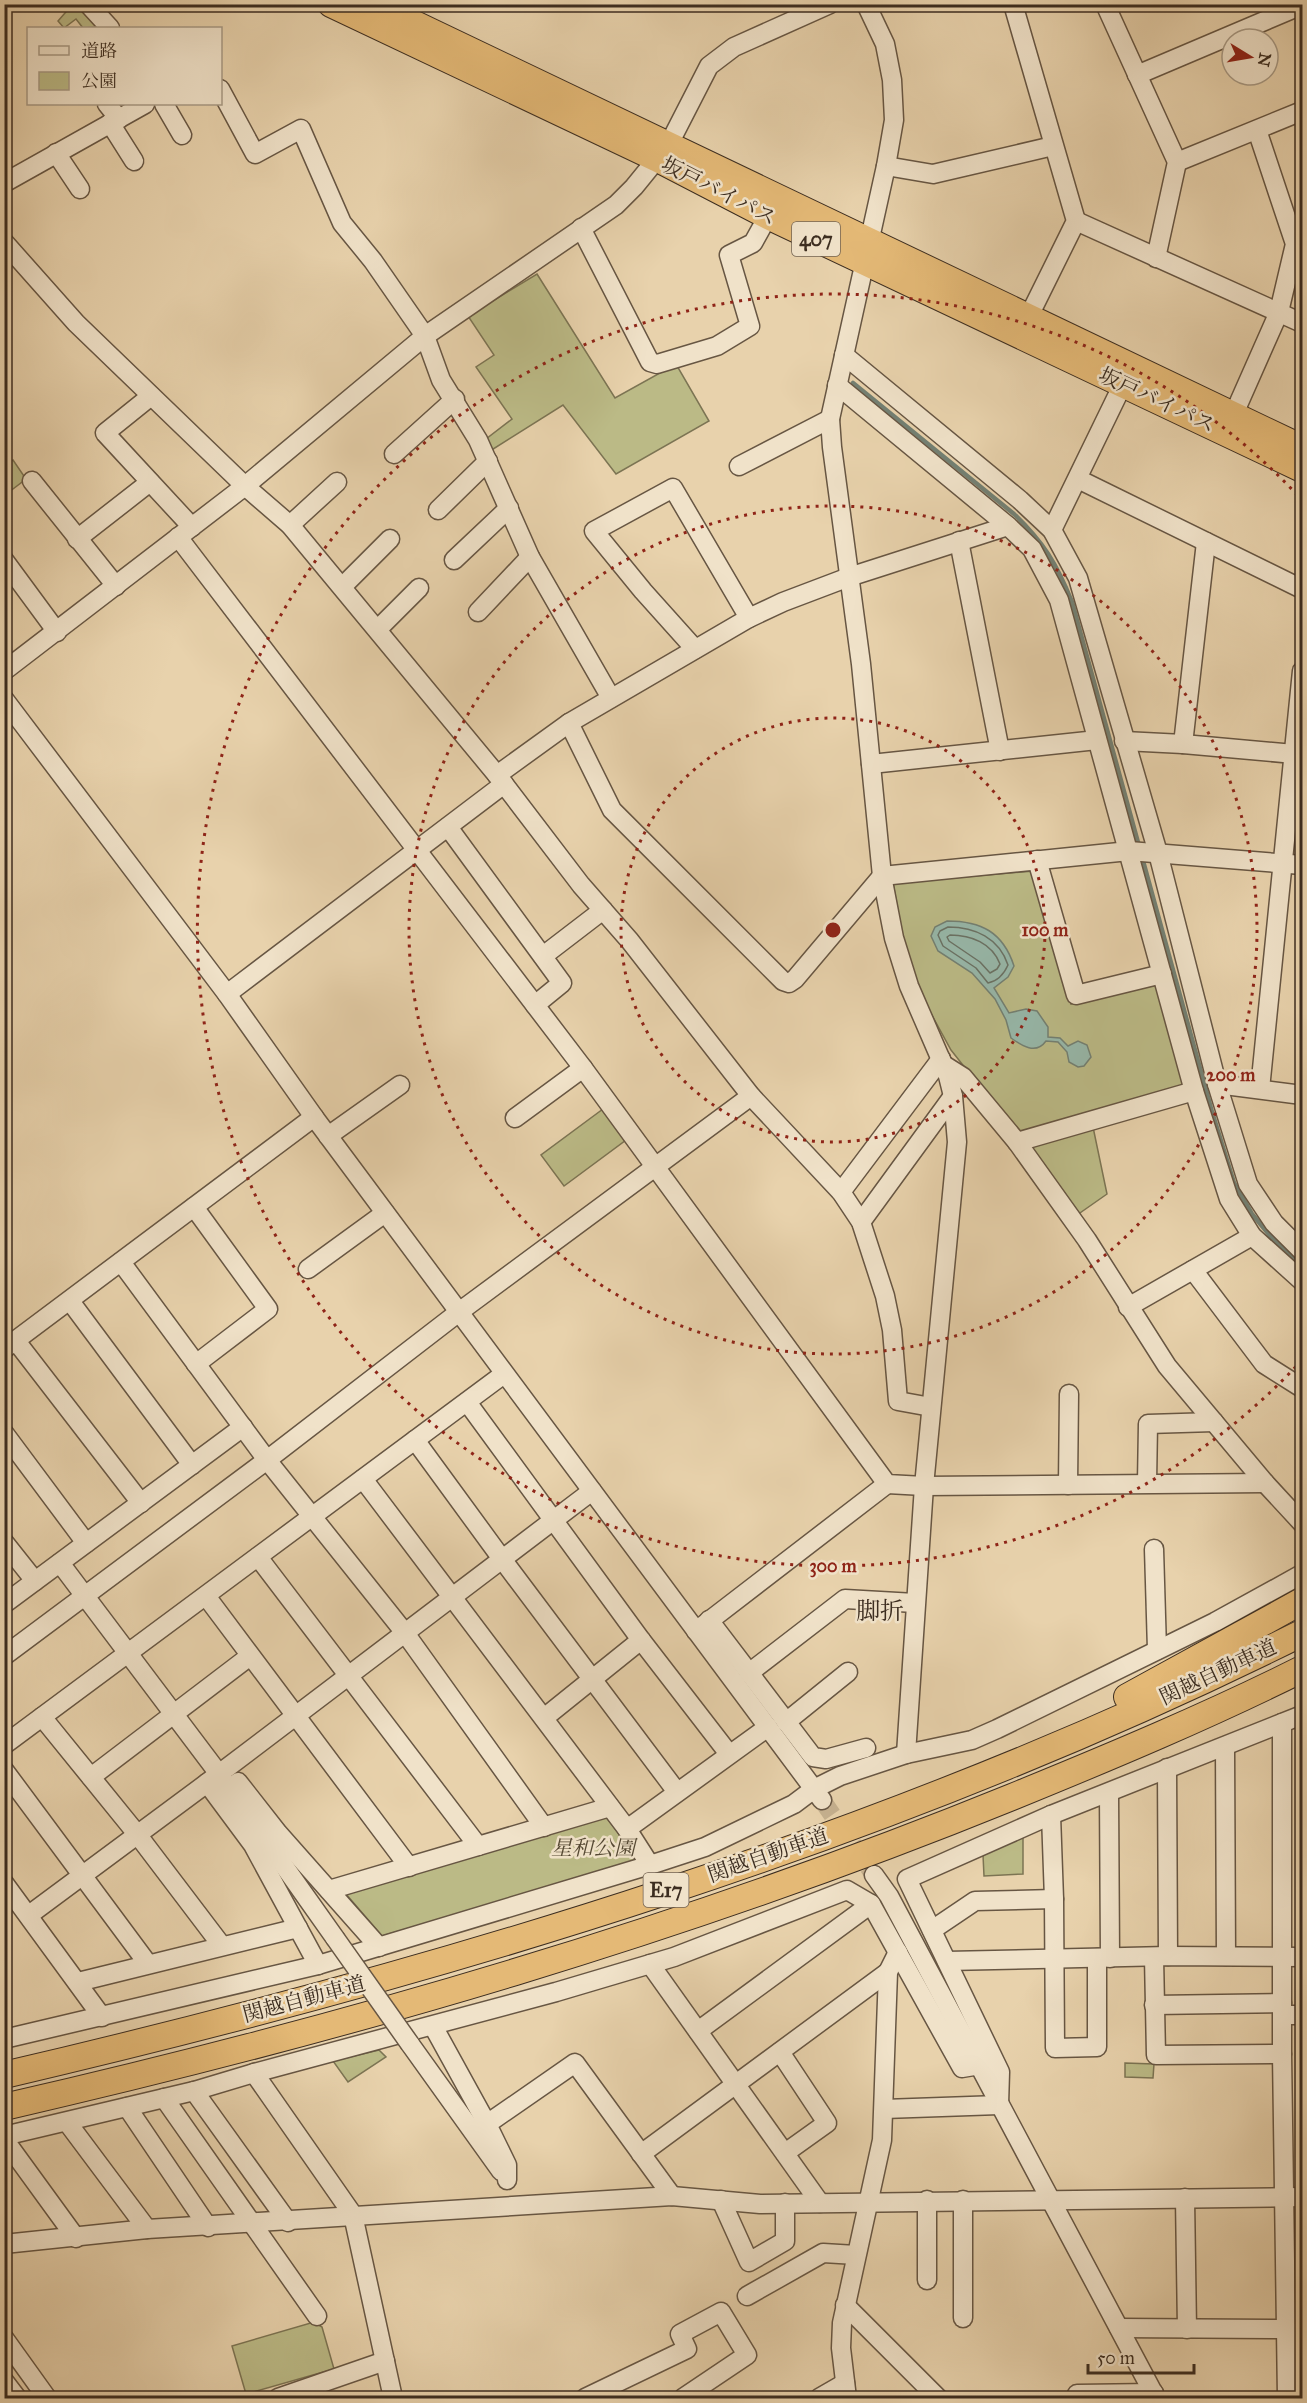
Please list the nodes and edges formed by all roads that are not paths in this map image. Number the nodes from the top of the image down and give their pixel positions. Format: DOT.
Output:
graph roads {
  1 [pos="88,4"];
  2 [pos="331,4"];
  3 [pos="373,4"];
  4 [pos="830,4"];
  5 [pos="866,4"];
  6 [pos="1012,4"];
  7 [pos="1105,4"];
  8 [pos="1302,4"];
  9 [pos="106,27"];
  10 [pos="1137,75"];
  11 [pos="222,93"];
  12 [pos="107,105"];
  13 [pos="143,105"];
  14 [pos="165,105"];
  15 [pos="1302,111"];
  16 [pos="115,121"];
  17 [pos="1257,130"];
  18 [pos="182,135"];
  19 [pos="1053,146"];
  20 [pos="663,152"];
  21 [pos="56,153"];
  22 [pos="134,161"];
  23 [pos="1177,162"];
  24 [pos="886,166"];
  25 [pos="4,183"];
  26 [pos="80,189"];
  27 [pos="768,216"];
  28 [pos="1076,221"];
  29 [pos="581,228"];
  30 [pos="4,242"];
  31 [pos="1299,244"];
  32 [pos="867,251"];
  33 [pos="1156,258"];
  34 [pos="1279,312"];
  35 [pos="1029,316"];
  36 [pos="1302,323"];
  37 [pos="425,336"];
  38 [pos="844,355"];
  39 [pos="1123,384"];
  40 [pos="837,386"];
  41 [pos="151,396"];
  42 [pos="454,399"];
  43 [pos="1233,416"];
  44 [pos="830,419"];
  45 [pos="1302,448"];
  46 [pos="394,454"];
  47 [pos="488,461"];
  48 [pos="739,466"];
  49 [pos="1302,469"];
  50 [pos="1078,479"];
  51 [pos="32,481"];
  52 [pos="150,482"];
  53 [pos="338,482"];
  54 [pos="245,486"];
  55 [pos="509,508"];
  56 [pos="438,510"];
  57 [pos="290,525"];
  58 [pos="1008,526"];
  59 [pos="1052,530"];
  60 [pos="185,532"];
  61 [pos="77,538"];
  62 [pos="390,539"];
  63 [pos="959,541"];
  64 [pos="1206,543"];
  65 [pos="530,557"];
  66 [pos="4,560"];
  67 [pos="454,560"];
  68 [pos="849,577"];
  69 [pos="116,586"];
  70 [pos="343,586"];
  71 [pos="419,588"];
  72 [pos="1302,589"];
  73 [pos="478,612"];
  74 [pos="749,618"];
  75 [pos="378,629"];
  76 [pos="57,632"];
  77 [pos="695,649"];
  78 [pos="4,671"];
  79 [pos="1302,671"];
  80 [pos="611,698"];
  81 [pos="4,699"];
  82 [pos="568,723"];
  83 [pos="1097,740"];
  84 [pos="1124,741"];
  85 [pos="1183,744"];
  86 [pos="1000,751"];
  87 [pos="1294,754"];
  88 [pos="871,764"];
  89 [pos="500,780"];
  90 [pos="448,827"];
  91 [pos="418,851"];
  92 [pos="1129,851"];
  93 [pos="1158,854"];
  94 [pos="1037,860"];
  95 [pos="1282,863"];
  96 [pos="1302,864"];
  97 [pos="882,876"];
  98 [pos="603,910"];
  99 [pos="543,956"];
  100 [pos="1162,974"];
  101 [pos="227,994"];
  102 [pos="535,1005"];
  103 [pos="942,1062"];
  104 [pos="583,1068"];
  105 [pos="400,1084"];
  106 [pos="1217,1084"];
  107 [pos="1260,1089"];
  108 [pos="1194,1090"];
  109 [pos="1302,1095"];
  110 [pos="751,1096"];
  111 [pos="953,1096"];
  112 [pos="314,1117"];
  113 [pos="515,1118"];
  114 [pos="328,1136"];
  115 [pos="1017,1142"];
  116 [pos="655,1165"];
  117 [pos="841,1192"];
  118 [pos="194,1207"];
  119 [pos="385,1212"];
  120 [pos="861,1222"];
  121 [pos="1252,1236"];
  122 [pos="1302,1251"];
  123 [pos="121,1262"];
  124 [pos="308,1269"];
  125 [pos="1193,1270"];
  126 [pos="1302,1281"];
  127 [pos="69,1301"];
  128 [pos="1128,1307"];
  129 [pos="459,1312"];
  130 [pos="10,1345"];
  131 [pos="196,1364"];
  132 [pos="504,1374"];
  133 [pos="1302,1388"];
  134 [pos="1069,1394"];
  135 [pos="467,1402"];
  136 [pos="931,1407"];
  137 [pos="1214,1422"];
  138 [pos="243,1427"];
  139 [pos="4,1433"];
  140 [pos="415,1440"];
  141 [pos="267,1460"];
  142 [pos="192,1465"];
  143 [pos="363,1479"];
  144 [pos="1265,1482"];
  145 [pos="887,1484"];
  146 [pos="1147,1484"];
  147 [pos="1068,1485"];
  148 [pos="924,1486"];
  149 [pos="592,1491"];
  150 [pos="141,1503"];
  151 [pos="311,1517"];
  152 [pos="552,1521"];
  153 [pos="1302,1523"];
  154 [pos="4,1542"];
  155 [pos="86,1543"];
  156 [pos="1154,1549"];
  157 [pos="258,1557"];
  158 [pos="502,1559"];
  159 [pos="60,1563"];
  160 [pos="1302,1574"];
  161 [pos="35,1581"];
  162 [pos="206,1596"];
  163 [pos="86,1597"];
  164 [pos="452,1598"];
  165 [pos="1302,1601"];
  166 [pos="915,1603"];
  167 [pos="4,1604"];
  168 [pos="703,1625"];
  169 [pos="405,1633"];
  170 [pos="1302,1633"];
  171 [pos="641,1640"];
  172 [pos="1157,1650"];
  173 [pos="128,1653"];
  174 [pos="4,1656"];
  175 [pos="250,1656"];
  176 [pos="1302,1669"];
  177 [pos="848,1672"];
  178 [pos="749,1673"];
  179 [pos="349,1676"];
  180 [pos="1302,1676"];
  181 [pos="592,1678"];
  182 [pos="173,1713"];
  183 [pos="1302,1715"];
  184 [pos="296,1716"];
  185 [pos="42,1717"];
  186 [pos="544,1718"];
  187 [pos="1187,1723"];
  188 [pos="1282,1723"];
  189 [pos="777,1725"];
  190 [pos="4,1745"];
  191 [pos="866,1748"];
  192 [pos="1225,1748"];
  193 [pos="729,1754"];
  194 [pos="906,1754"];
  195 [pos="1167,1768"];
  196 [pos="4,1770"];
  197 [pos="218,1775"];
  198 [pos="979,1777"];
  199 [pos="92,1778"];
  200 [pos="677,1792"];
  201 [pos="1109,1793"];
  202 [pos="818,1794"];
  203 [pos="610,1807"];
  204 [pos="1051,1815"];
  205 [pos="544,1827"];
  206 [pos="627,1829"];
  207 [pos="137,1834"];
  208 [pos="478,1846"];
  209 [pos="650,1865"];
  210 [pos="409,1867"];
  211 [pos="83,1875"];
  212 [pos="874,1875"];
  213 [pos="4,1883"];
  214 [pos="329,1890"];
  215 [pos="1054,1899"];
  216 [pos="871,1904"];
  217 [pos="29,1915"];
  218 [pos="298,1928"];
  219 [pos="932,1930"];
  220 [pos="222,1946"];
  221 [pos="380,1947"];
  222 [pos="898,1952"];
  223 [pos="1226,1956"];
  224 [pos="1161,1957"];
  225 [pos="1281,1957"];
  226 [pos="1302,1957"];
  227 [pos="1103,1958"];
  228 [pos="1054,1960"];
  229 [pos="946,1961"];
  230 [pos="148,1964"];
  231 [pos="650,1964"];
  232 [pos="318,1965"];
  233 [pos="888,1972"];
  234 [pos="78,1982"];
  235 [pos="1154,2006"];
  236 [pos="1282,2009"];
  237 [pos="1302,2015"];
  238 [pos="102,2017"];
  239 [pos="433,2026"];
  240 [pos="698,2031"];
  241 [pos="4,2039"];
  242 [pos="780,2052"];
  243 [pos="1282,2054"];
  244 [pos="980,2065"];
  245 [pos="254,2073"];
  246 [pos="4,2075"];
  247 [pos="736,2084"];
  248 [pos="194,2091"];
  249 [pos="164,2098"];
  250 [pos="999,2105"];
  251 [pos="4,2107"];
  252 [pos="127,2107"];
  253 [pos="884,2109"];
  254 [pos="67,2122"];
  255 [pos="487,2124"];
  256 [pos="4,2138"];
  257 [pos="785,2153"];
  258 [pos="641,2154"];
  259 [pos="507,2180"];
  260 [pos="672,2196"];
  261 [pos="1284,2197"];
  262 [pos="1302,2197"];
  263 [pos="1185,2198"];
  264 [pos="1050,2199"];
  265 [pos="722,2200"];
  266 [pos="927,2200"];
  267 [pos="963,2200"];
  268 [pos="869,2201"];
  269 [pos="785,2203"];
  270 [pos="820,2203"];
  271 [pos="517,2205"];
  272 [pos="353,2215"];
  273 [pos="288,2222"];
  274 [pos="251,2224"];
  275 [pos="208,2227"];
  276 [pos="147,2229"];
  277 [pos="76,2238"];
  278 [pos="4,2244"];
  279 [pos="856,2255"];
  280 [pos="927,2280"];
  281 [pos="747,2296"];
  282 [pos="845,2305"];
  283 [pos="317,2316"];
  284 [pos="963,2318"];
  285 [pos="1119,2328"];
  286 [pos="1187,2329"];
  287 [pos="1287,2329"];
  288 [pos="4,2338"];
  289 [pos="385,2361"];
  290 [pos="4,2381"];
  291 [pos="846,2391"];
  292 [pos="1077,2394"];
  293 [pos="1155,2396"];
  294 [pos="387,2397"];
  295 [pos="17,2398"];
  296 [pos="47,2398"];
  297 [pos="278,2398"];
  298 [pos="585,2398"];
  299 [pos="683,2398"];
  300 [pos="819,2398"];
  301 [pos="938,2398"];
  302 [pos="1287,2398"];
  1 -- 9 [label="street"];
  2 -- 20 [label="highway, 坂戸バイパス / 407"];
  3 -- 20 [label="highway, 坂戸バイパス / 407"];
  4 -- 20 [label="street"];
  5 -- 24 [label="street"];
  6 -- 19 [label="street"];
  7 -- 10 [label="street"];
  8 -- 10 [label="street"];
  10 -- 23 [label="street"];
  11 -- 37 [label="street"];
  12 -- 16 [label="street"];
  13 -- 16 [label="street"];
  14 -- 18 [label="street"];
  15 -- 17 [label="street"];
  16 -- 21 [label="street"];
  16 -- 22 [label="street"];
  17 -- 23 [label="street"];
  17 -- 31 [label="street"];
  19 -- 24 [label="street"];
  19 -- 28 [label="street"];
  20 -- 27 [label="highway, 坂戸バイパス / 407"];
  20 -- 29 [label="street"];
  20 -- 32 [label="highway, 坂戸バイパス / 407"];
  21 -- 25 [label="street"];
  21 -- 26 [label="street"];
  23 -- 33 [label="street"];
  24 -- 32 [label="street"];
  27 -- 29 [label="street"];
  27 -- 32 [label="highway, 坂戸バイパス / 407"];
  28 -- 33 [label="street"];
  28 -- 35 [label="street"];
  29 -- 37 [label="street"];
  30 -- 41 [label="street"];
  31 -- 34 [label="street"];
  32 -- 35 [label="highway, 坂戸バイパス / 407"];
  32 -- 38 [label="street"];
  32 -- 39 [label="highway, 坂戸バイパス / 407"];
  33 -- 34 [label="street"];
  34 -- 36 [label="street"];
  34 -- 43 [label="street"];
  35 -- 43 [label="highway, 坂戸バイパス / 407"];
  37 -- 42 [label="street"];
  37 -- 54 [label="street"];
  38 -- 40 [label="street"];
  38 -- 59 [label="street"];
  39 -- 49 [label="highway, 坂戸バイパス / 407"];
  39 -- 50 [label="street"];
  40 -- 44 [label="street"];
  40 -- 58 [label="street"];
  41 -- 52 [label="street"];
  41 -- 54 [label="street"];
  42 -- 46 [label="street"];
  42 -- 47 [label="street"];
  43 -- 45 [label="highway, 坂戸バイパス / 407"];
  44 -- 48 [label="street"];
  44 -- 68 [label="street"];
  47 -- 55 [label="street"];
  47 -- 56 [label="street"];
  50 -- 59 [label="street"];
  50 -- 64 [label="street"];
  51 -- 61 [label="street"];
  52 -- 60 [label="street"];
  52 -- 61 [label="street"];
  53 -- 57 [label="street"];
  54 -- 57 [label="street"];
  54 -- 60 [label="street"];
  55 -- 65 [label="street"];
  55 -- 67 [label="street"];
  57 -- 70 [label="street"];
  58 -- 63 [label="street"];
  58 -- 83 [label="street"];
  59 -- 84 [label="street"];
  60 -- 69 [label="street"];
  60 -- 91 [label="street"];
  61 -- 69 [label="street"];
  62 -- 70 [label="street"];
  63 -- 68 [label="street"];
  63 -- 86 [label="street"];
  64 -- 72 [label="street"];
  64 -- 85 [label="street"];
  65 -- 73 [label="street"];
  65 -- 80 [label="street"];
  66 -- 76 [label="street"];
  68 -- 74 [label="street"];
  68 -- 88 [label="street"];
  69 -- 76 [label="street"];
  70 -- 75 [label="street"];
  71 -- 75 [label="street"];
  74 -- 77 [label="street"];
  74 -- 77 [label="street"];
  75 -- 89 [label="street"];
  76 -- 78 [label="street"];
  77 -- 80 [label="street"];
  79 -- 87 [label="street"];
  80 -- 82 [label="street"];
  81 -- 101 [label="street"];
  82 -- 89 [label="street"];
  82 -- 97 [label="street"];
  83 -- 86 [label="street"];
  83 -- 92 [label="street"];
  84 -- 85 [label="street"];
  84 -- 93 [label="street"];
  85 -- 87 [label="street"];
  86 -- 88 [label="street"];
  87 -- 95 [label="street"];
  88 -- 97 [label="street"];
  89 -- 90 [label="street"];
  89 -- 98 [label="street"];
  90 -- 91 [label="street"];
  90 -- 99 [label="street"];
  91 -- 101 [label="street"];
  91 -- 102 [label="street"];
  92 -- 93 [label="street"];
  92 -- 94 [label="street"];
  92 -- 100 [label="street"];
  93 -- 95 [label="street"];
  93 -- 106 [label="street"];
  94 -- 97 [label="street"];
  94 -- 100 [label="street"];
  95 -- 96 [label="street"];
  95 -- 107 [label="street"];
  97 -- 103 [label="street"];
  98 -- 99 [label="street"];
  98 -- 110 [label="street"];
  99 -- 102 [label="street"];
  100 -- 108 [label="street"];
  101 -- 112 [label="street"];
  102 -- 104 [label="street"];
  103 -- 111 [label="street"];
  103 -- 115 [label="street"];
  103 -- 117 [label="street"];
  104 -- 113 [label="street"];
  104 -- 116 [label="street"];
  105 -- 114 [label="street"];
  106 -- 107 [label="street"];
  106 -- 122 [label="street"];
  107 -- 109 [label="street"];
  108 -- 115 [label="street"];
  108 -- 121 [label="street"];
  110 -- 116 [label="street"];
  110 -- 117 [label="street"];
  111 -- 120 [label="street"];
  111 -- 136 [label="street"];
  112 -- 114 [label="street"];
  112 -- 118 [label="street"];
  114 -- 119 [label="street"];
  115 -- 128 [label="street"];
  116 -- 129 [label="street"];
  116 -- 145 [label="street"];
  117 -- 120 [label="street"];
  118 -- 123 [label="street"];
  118 -- 131 [label="street"];
  119 -- 124 [label="street"];
  119 -- 129 [label="street"];
  120 -- 136 [label="street"];
  121 -- 125 [label="street"];
  121 -- 126 [label="street"];
  123 -- 127 [label="street"];
  123 -- 131 [label="street"];
  125 -- 128 [label="street"];
  125 -- 133 [label="street"];
  127 -- 130 [label="street"];
  127 -- 142 [label="street"];
  128 -- 137 [label="street"];
  129 -- 132 [label="street"];
  129 -- 141 [label="street"];
  130 -- 150 [label="street"];
  131 -- 138 [label="street"];
  132 -- 135 [label="street"];
  132 -- 149 [label="street"];
  134 -- 147 [label="street"];
  135 -- 140 [label="street"];
  135 -- 152 [label="street"];
  136 -- 148 [label="street"];
  137 -- 144 [label="street"];
  137 -- 146 [label="street"];
  138 -- 141 [label="street"];
  138 -- 142 [label="street"];
  139 -- 155 [label="street"];
  140 -- 143 [label="street"];
  140 -- 158 [label="street"];
  141 -- 151 [label="street"];
  141 -- 163 [label="street"];
  142 -- 150 [label="street"];
  143 -- 151 [label="street"];
  143 -- 164 [label="street"];
  144 -- 146 [label="street"];
  144 -- 153 [label="street"];
  145 -- 148 [label="street"];
  145 -- 168 [label="street"];
  146 -- 147 [label="street"];
  147 -- 148 [label="street"];
  148 -- 166 [label="street"];
  149 -- 152 [label="street"];
  149 -- 168 [label="street"];
  150 -- 155 [label="street"];
  151 -- 157 [label="street"];
  151 -- 169 [label="street"];
  152 -- 158 [label="street"];
  152 -- 171 [label="street"];
  154 -- 161 [label="street"];
  155 -- 159 [label="street"];
  156 -- 172 [label="street"];
  157 -- 162 [label="street"];
  157 -- 179 [label="street"];
  158 -- 164 [label="street"];
  158 -- 181 [label="street"];
  159 -- 161 [label="street"];
  159 -- 163 [label="street"];
  160 -- 172 [label="street"];
  161 -- 167 [label="street"];
  162 -- 173 [label="street"];
  162 -- 175 [label="street"];
  163 -- 173 [label="street"];
  163 -- 174 [label="street"];
  164 -- 169 [label="street"];
  164 -- 186 [label="street"];
  165 -- 198 [label="highway"];
  166 -- 178 [label="street"];
  166 -- 194 [label="street"];
  168 -- 178 [label="street"];
  168 -- 189 [label="street"];
  169 -- 179 [label="street"];
  169 -- 205 [label="street"];
  170 -- 198 [label="highway, 関越自動車道 / E17"];
  171 -- 181 [label="street"];
  171 -- 193 [label="street"];
  172 -- 194 [label="street"];
  173 -- 182 [label="street"];
  173 -- 185 [label="street"];
  175 -- 182 [label="street"];
  175 -- 184 [label="street"];
  176 -- 187 [label="highway, 関越自動車道 / E17"];
  177 -- 189 [label="street"];
  178 -- 189 [label="street"];
  179 -- 184 [label="street"];
  179 -- 208 [label="street"];
  180 -- 187 [label="highway"];
  181 -- 186 [label="street"];
  181 -- 200 [label="street"];
  182 -- 197 [label="street"];
  182 -- 199 [label="street"];
  183 -- 188 [label="street"];
  184 -- 197 [label="street"];
  184 -- 210 [label="street"];
  185 -- 190 [label="street"];
  185 -- 199 [label="street"];
  186 -- 203 [label="street"];
  187 -- 251 [label="highway, 関越自動車道 / E17"];
  188 -- 192 [label="street"];
  188 -- 225 [label="street"];
  189 -- 191 [label="street"];
  189 -- 193 [label="street"];
  189 -- 202 [label="street"];
  192 -- 195 [label="street"];
  192 -- 223 [label="street"];
  193 -- 200 [label="street"];
  194 -- 202 [label="street"];
  195 -- 201 [label="street"];
  195 -- 224 [label="street"];
  196 -- 211 [label="street"];
  197 -- 207 [label="street"];
  197 -- 214 [label="street"];
  197 -- 218 [label="street"];
  197 -- 259 [label="street, bridge"];
  198 -- 246 [label="highway, 関越自動車道 / E17"];
  199 -- 207 [label="street"];
  200 -- 206 [label="street"];
  201 -- 204 [label="street"];
  201 -- 227 [label="street"];
  202 -- 209 [label="street"];
  203 -- 205 [label="street"];
  203 -- 206 [label="street"];
  204 -- 215 [label="street"];
  204 -- 219 [label="street"];
  205 -- 208 [label="street"];
  206 -- 209 [label="street"];
  207 -- 211 [label="street"];
  207 -- 220 [label="street"];
  208 -- 210 [label="street"];
  209 -- 221 [label="street"];
  210 -- 214 [label="street"];
  211 -- 217 [label="street"];
  211 -- 230 [label="street"];
  212 -- 244 [label="street"];
  213 -- 217 [label="street"];
  214 -- 221 [label="street"];
  215 -- 219 [label="street"];
  215 -- 228 [label="street"];
  216 -- 222 [label="street"];
  216 -- 231 [label="street"];
  216 -- 240 [label="street"];
  217 -- 234 [label="street"];
  218 -- 220 [label="street"];
  218 -- 232 [label="street"];
  219 -- 229 [label="street"];
  220 -- 230 [label="street"];
  221 -- 232 [label="street"];
  222 -- 233 [label="street"];
  222 -- 244 [label="street"];
  223 -- 224 [label="street"];
  223 -- 225 [label="street"];
  224 -- 227 [label="street"];
  224 -- 235 [label="street"];
  225 -- 226 [label="street"];
  225 -- 236 [label="street"];
  227 -- 228 [label="street"];
  227 -- 228 [label="street"];
  228 -- 229 [label="street"];
  229 -- 250 [label="street"];
  230 -- 234 [label="street"];
  231 -- 239 [label="street"];
  231 -- 240 [label="street"];
  232 -- 238 [label="street"];
  233 -- 242 [label="street"];
  233 -- 253 [label="street"];
  234 -- 238 [label="street"];
  235 -- 236 [label="street"];
  235 -- 243 [label="street"];
  236 -- 237 [label="street"];
  236 -- 243 [label="street"];
  238 -- 241 [label="street"];
  239 -- 245 [label="street"];
  239 -- 255 [label="street"];
  240 -- 247 [label="street"];
  242 -- 247 [label="street"];
  242 -- 257 [label="street"];
  243 -- 261 [label="street"];
  244 -- 250 [label="street"];
  245 -- 248 [label="street"];
  245 -- 272 [label="street"];
  247 -- 257 [label="street"];
  247 -- 258 [label="street"];
  248 -- 249 [label="street"];
  248 -- 273 [label="street"];
  249 -- 252 [label="street"];
  249 -- 274 [label="street"];
  250 -- 253 [label="street"];
  250 -- 264 [label="street"];
  252 -- 254 [label="street"];
  252 -- 275 [label="street"];
  253 -- 268 [label="street"];
  254 -- 256 [label="street"];
  254 -- 276 [label="street"];
  255 -- 258 [label="street"];
  255 -- 259 [label="street"];
  256 -- 277 [label="street"];
  257 -- 270 [label="street"];
  258 -- 260 [label="street"];
  259 -- 271 [label="street"];
  260 -- 265 [label="street"];
  260 -- 271 [label="street"];
  261 -- 262 [label="street"];
  261 -- 263 [label="street"];
  261 -- 287 [label="street"];
  263 -- 264 [label="street"];
  263 -- 286 [label="street"];
  264 -- 267 [label="street"];
  264 -- 285 [label="street"];
  265 -- 269 [label="street"];
  265 -- 269 [label="street"];
  266 -- 267 [label="street"];
  266 -- 268 [label="street"];
  266 -- 280 [label="street"];
  267 -- 284 [label="street"];
  268 -- 270 [label="street"];
  268 -- 279 [label="street"];
  269 -- 270 [label="street"];
  271 -- 272 [label="street"];
  272 -- 273 [label="street"];
  272 -- 289 [label="street"];
  273 -- 274 [label="street"];
  274 -- 275 [label="street"];
  274 -- 283 [label="street"];
  275 -- 276 [label="street"];
  276 -- 277 [label="street"];
  277 -- 278 [label="street"];
  279 -- 281 [label="street"];
  279 -- 282 [label="street"];
  282 -- 291 [label="street"];
  282 -- 301 [label="street"];
  285 -- 286 [label="street"];
  285 -- 293 [label="street"];
  286 -- 287 [label="street"];
  287 -- 302 [label="street"];
  288 -- 296 [label="street"];
  289 -- 294 [label="street"];
  289 -- 297 [label="street"];
  290 -- 295 [label="street"];
  291 -- 300 [label="street"];
  292 -- 293 [label="street"];
  298 -- 299 [label="street"];
}
